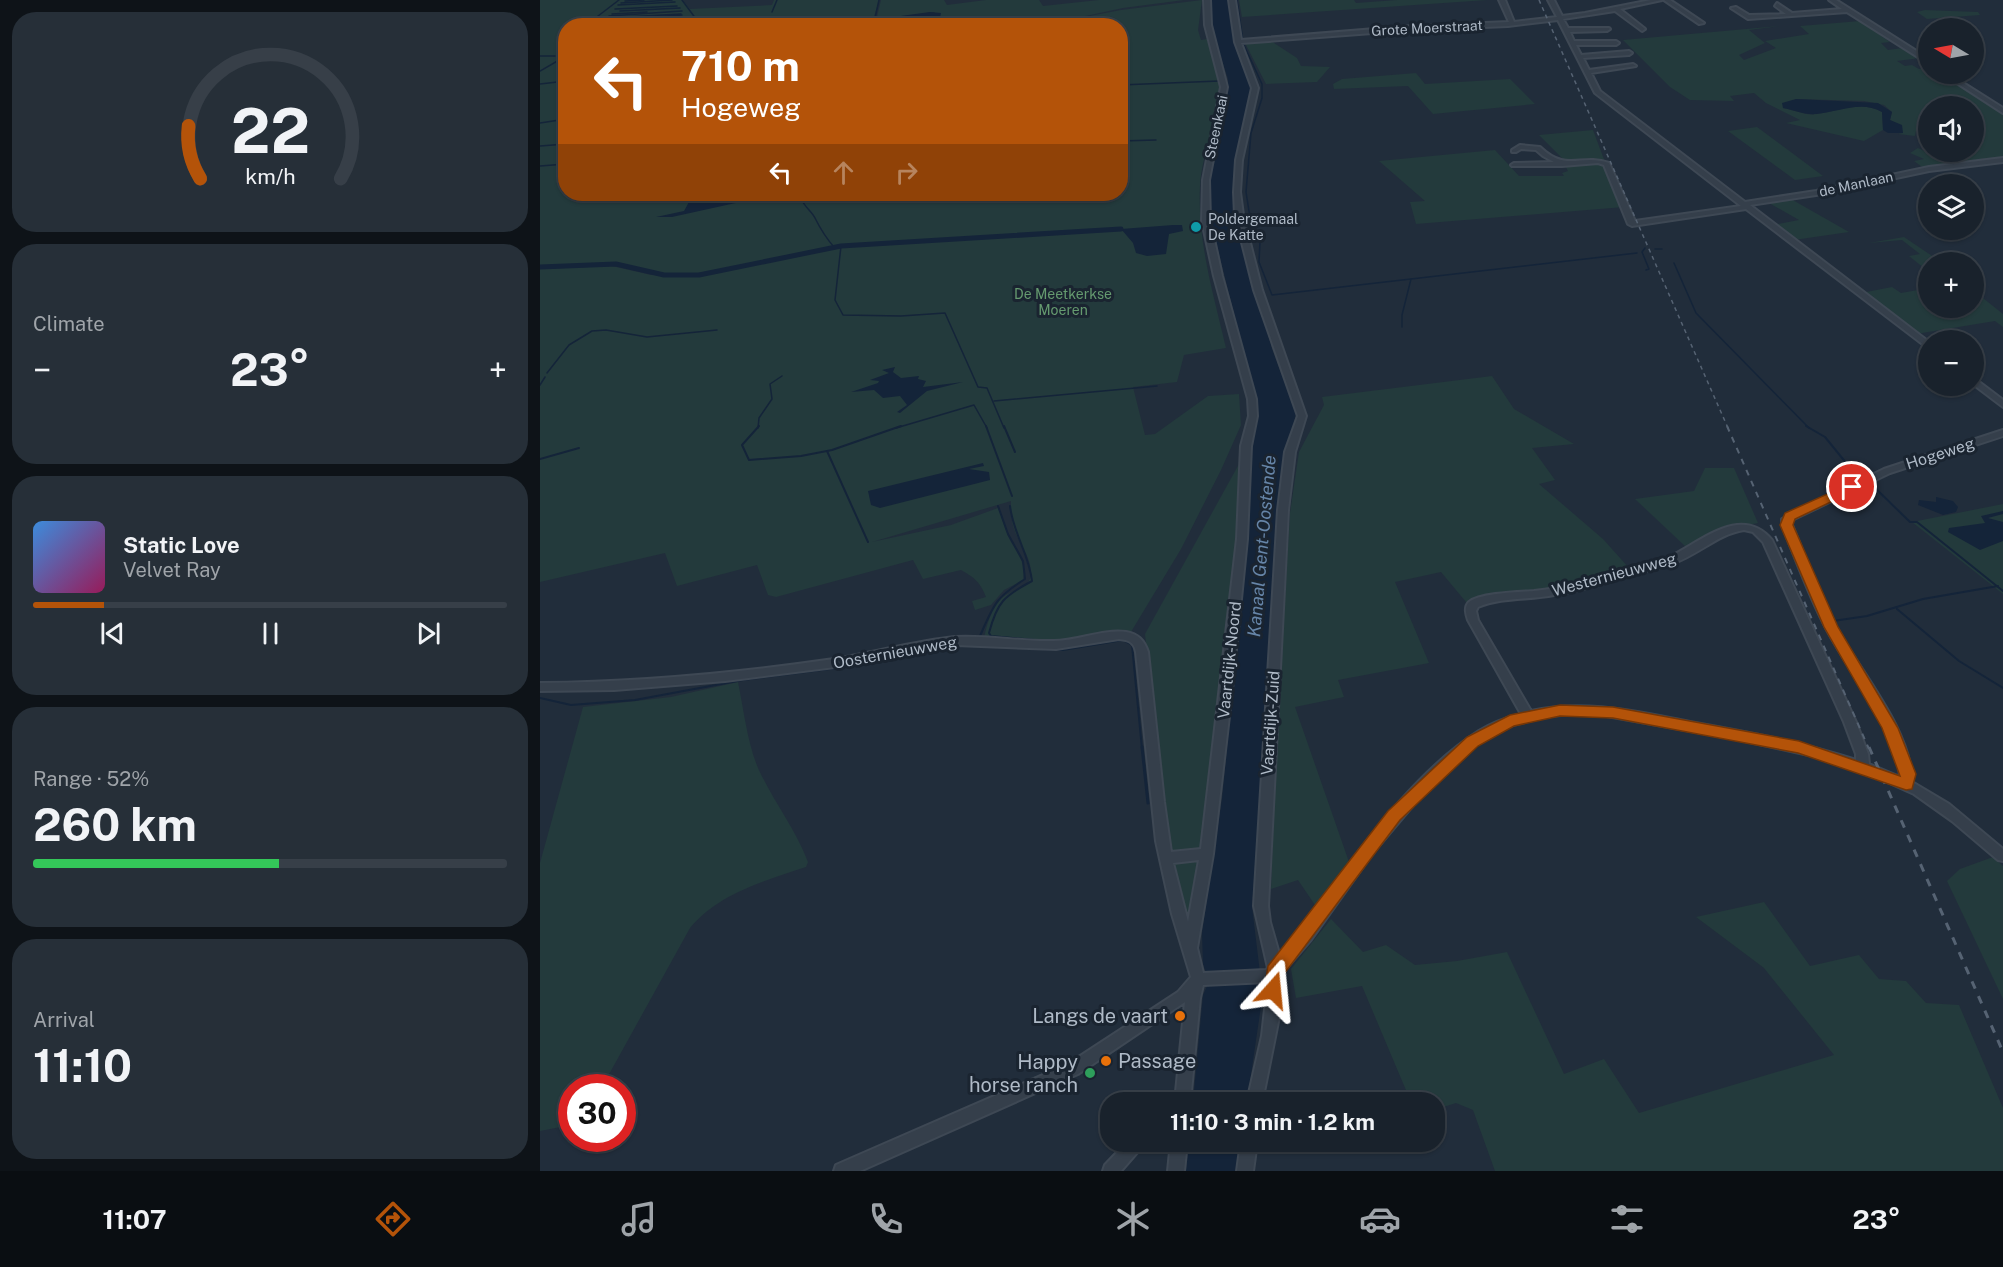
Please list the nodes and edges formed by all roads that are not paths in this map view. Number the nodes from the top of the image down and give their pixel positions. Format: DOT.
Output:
graph roads {
  1 [pos="1207,0"];
  2 [pos="1232,0"];
  3 [pos="1502,0"];
  4 [pos="1551,0"];
  5 [pos="1659,0"];
  6 [pos="1668,0"];
  7 [pos="1832,0"];
  8 [pos="1776,5"];
  9 [pos="1734,8"];
  10 [pos="1616,9"];
  11 [pos="1847,10"];
  12 [pos="1791,15"];
  13 [pos="1561,18"];
  14 [pos="1512,23"];
  15 [pos="1701,23"];
  16 [pos="1607,29"];
  17 [pos="1642,29"];
  18 [pos="1566,30"];
  19 [pos="1238,42"];
  20 [pos="1616,42"];
  21 [pos="1572,43"];
  22 [pos="1629,53"];
  23 [pos="1918,55"];
  24 [pos="1579,57"];
  25 [pos="1633,66"];
  26 [pos="1586,72"];
  27 [pos="1961,84"];
  28 [pos="2003,111"];
  29 [pos="1514,151"];
  30 [pos="2003,160"];
  31 [pos="1562,164"];
  32 [pos="1514,165"];
  33 [pos="1746,206"];
  34 [pos="1206,221"];
  35 [pos="1918,338"];
  36 [pos="1984,389"];
  37 [pos="2003,404"];
  38 [pos="2003,433"];
  39 [pos="540,687"];
  40 [pos="1528,716"];
  41 [pos="1863,768"];
  42 [pos="1906,784"];
  43 [pos="1207,854"];
  44 [pos="2003,856"];
  45 [pos="1167,858"];
  46 [pos="1190,948"];
  47 [pos="1275,972"];
  48 [pos="1198,979"];
  49 [pos="1184,1092"];
  50 [pos="1257,1092"];
  51 [pos="1128,1152"];
  52 [pos="1178,1152"];
  53 [pos="1248,1152"];
  54 [pos="842,1171"];
  55 [pos="1112,1171"];
  56 [pos="1176,1171"];
  57 [pos="1245,1171"];
  1 -- 34 [label="street, Steenkaai"];
  2 -- 19 [label="street, Vaartdijk-Zuid"];
  3 -- 14 [label="street"];
  4 -- 13 [label="street"];
  5 -- 10 [label="street, Grote Moerstraat"];
  6 -- 15 [label="street"];
  7 -- 11 [label="street"];
  8 -- 12 [label="street"];
  9 -- 12 [label="street"];
  10 -- 13 [label="street, Grote Moerstraat"];
  10 -- 17 [label="street"];
  11 -- 12 [label="street"];
  11 -- 23 [label="street"];
  13 -- 14 [label="street, Grote Moerstraat"];
  13 -- 18 [label="street"];
  14 -- 19 [label="street, Grote Moerstraat"];
  16 -- 18 [label="street"];
  18 -- 21 [label="street"];
  19 -- 47 [label="street, Vaartdijk-Zuid"];
  20 -- 21 [label="street"];
  21 -- 24 [label="street"];
  22 -- 24 [label="street"];
  24 -- 26 [label="street"];
  25 -- 26 [label="street"];
  26 -- 33 [label="street"];
  27 -- 28 [label="street"];
  29 -- 31 [label="street"];
  30 -- 33 [label="street, de Manlaan"];
  31 -- 32 [label="street"];
  31 -- 33 [label="street"];
  33 -- 35 [label="street"];
  34 -- 43 [label="street, Vaartdijk-Noord"];
  36 -- 37 [label="street"];
  38 -- 42 [label="street, Hogeweg"];
  39 -- 45 [label="street, Oosternieuwweg"];
  40 -- 41 [label="street"];
  40 -- 41 [label="street, Westernieuwweg"];
  40 -- 47 [label="street"];
  41 -- 42 [label="street"];
  42 -- 44 [label="street"];
  43 -- 45 [label="street"];
  43 -- 46 [label="street, Vaartdijk-Noord"];
  45 -- 46 [label="street, Oosternieuwweg"];
  46 -- 48 [label="street, Vaartdijk-Noord"];
  47 -- 48 [label="street"];
  47 -- 50 [label="street, Vaartdijk-Zuid"];
  48 -- 49 [label="street, Vaartdijk-Noord"];
  48 -- 54 [label="street"];
  51 -- 55 [label="street"];
  52 -- 56 [label="street"];
  53 -- 57 [label="street"];
}
